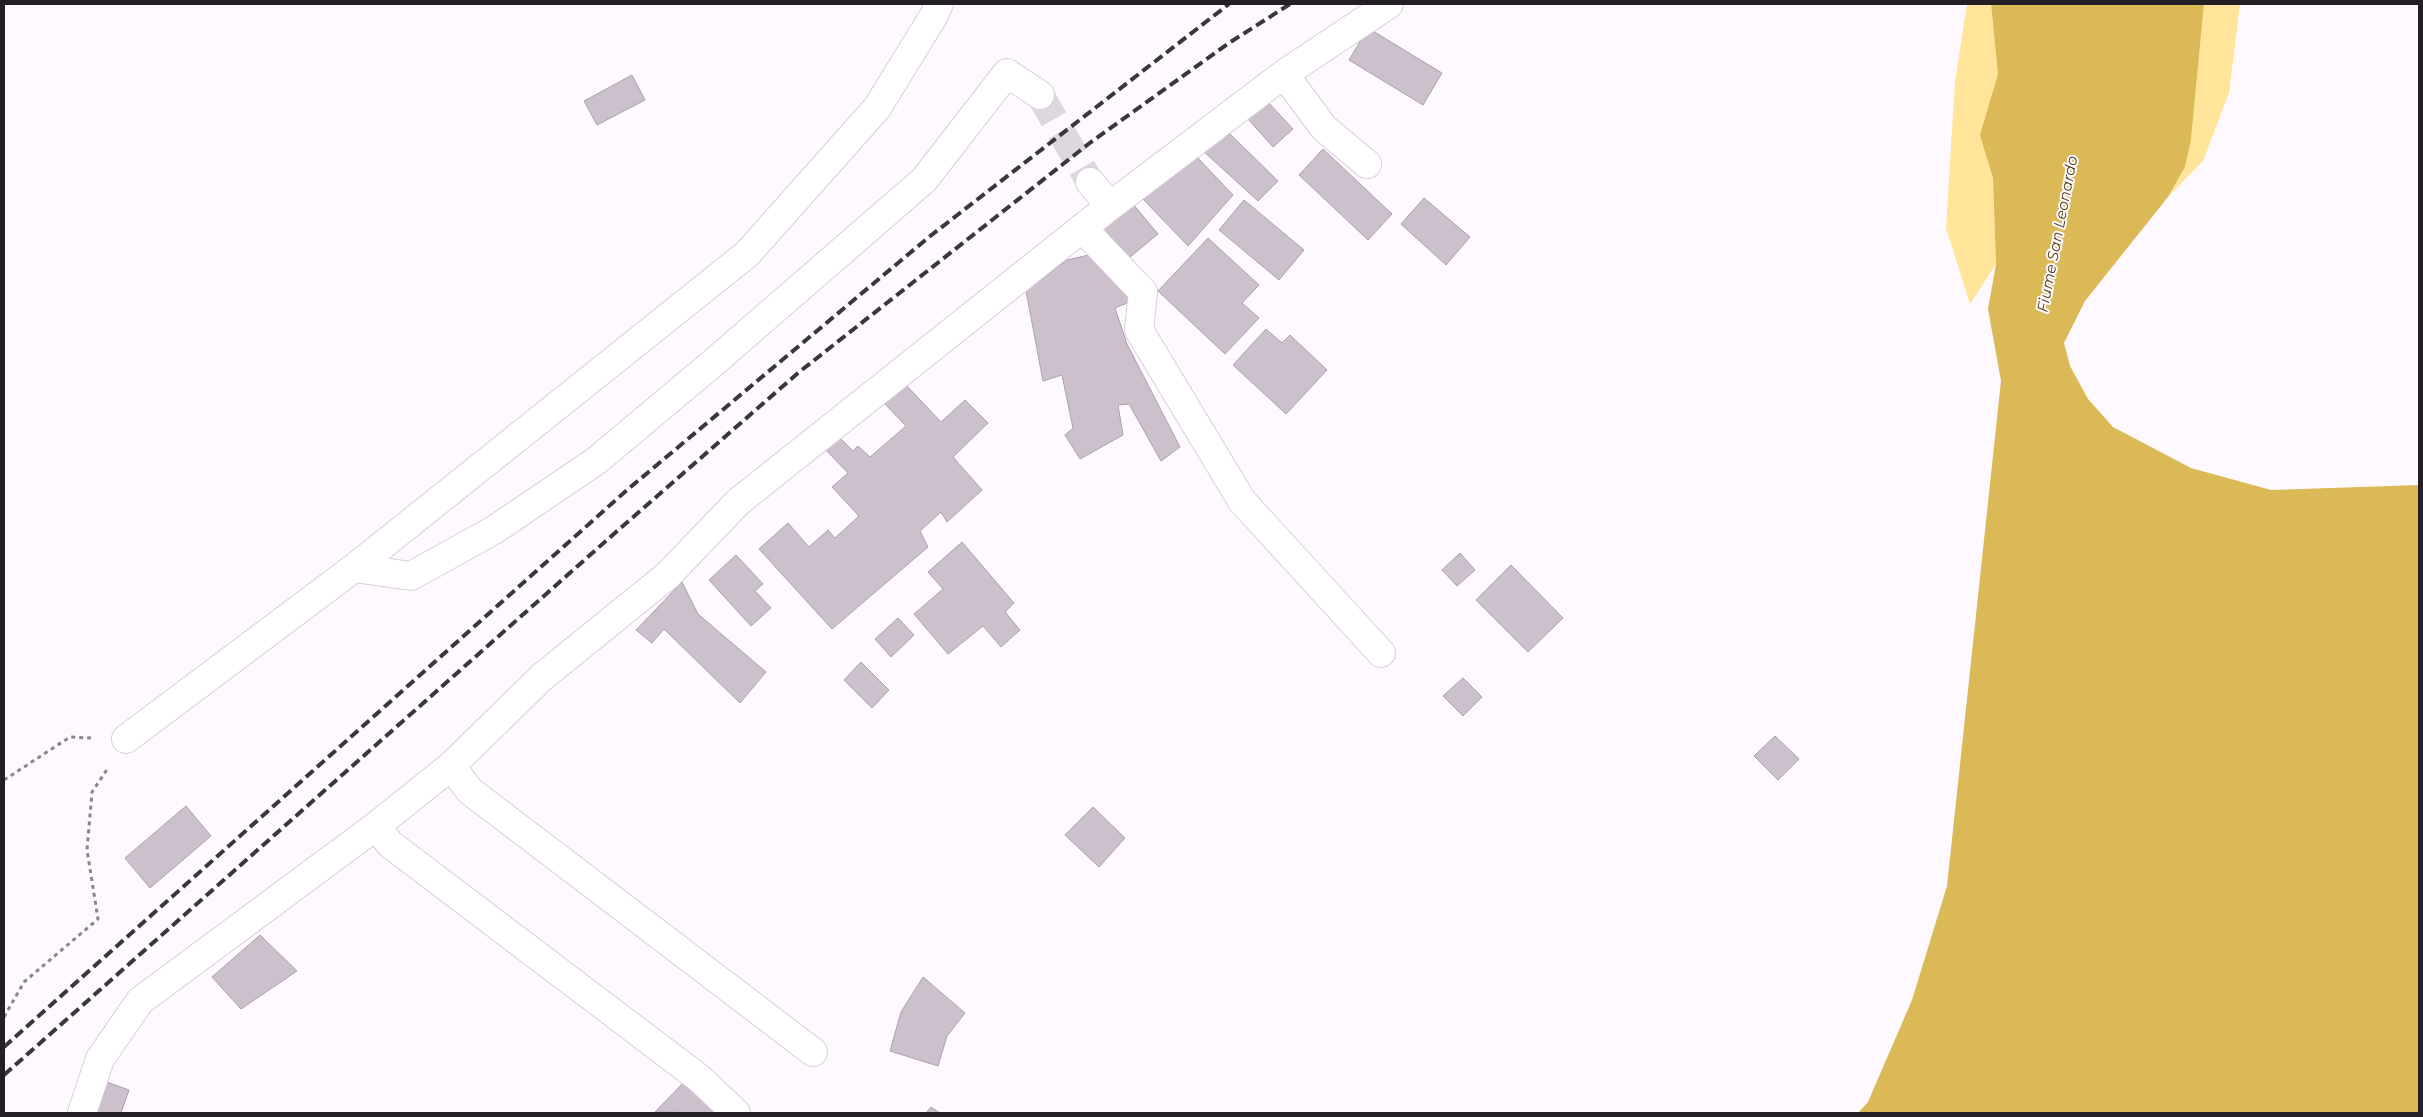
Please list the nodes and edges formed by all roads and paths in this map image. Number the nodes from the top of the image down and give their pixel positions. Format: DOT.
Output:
graph roads {
  1 [pos="939,4"];
  2 [pos="1389,4"];
  3 [pos="1284,74"];
  4 [pos="1040,95"];
  5 [pos="1367,164"];
  6 [pos="1090,182"];
  7 [pos="1110,206"];
  8 [pos="1082,228"];
  9 [pos="354,568"];
  10 [pos="1381,653"];
  11 [pos="126,739"];
  12 [pos="451,766"];
  13 [pos="4,780"];
  14 [pos="376,826"];
  15 [pos="4,1017"];
  16 [pos="812,1052"];
  17 [pos="82,1113"];
  18 [pos="736,1113"];
  1 -- 9 [label="street"];
  2 -- 3 [label="street"];
  3 -- 5 [label="street"];
  3 -- 7 [label="street"];
  4 -- 9 [label="street"];
  6 -- 7 [label="street"];
  7 -- 8 [label="street"];
  8 -- 10 [label="street"];
  8 -- 12 [label="street"];
  9 -- 11 [label="street"];
  11 -- 13 [label="path"];
  11 -- 15 [label="path"];
  12 -- 14 [label="street"];
  12 -- 16 [label="street"];
  14 -- 17 [label="street"];
  14 -- 18 [label="street"];
}
